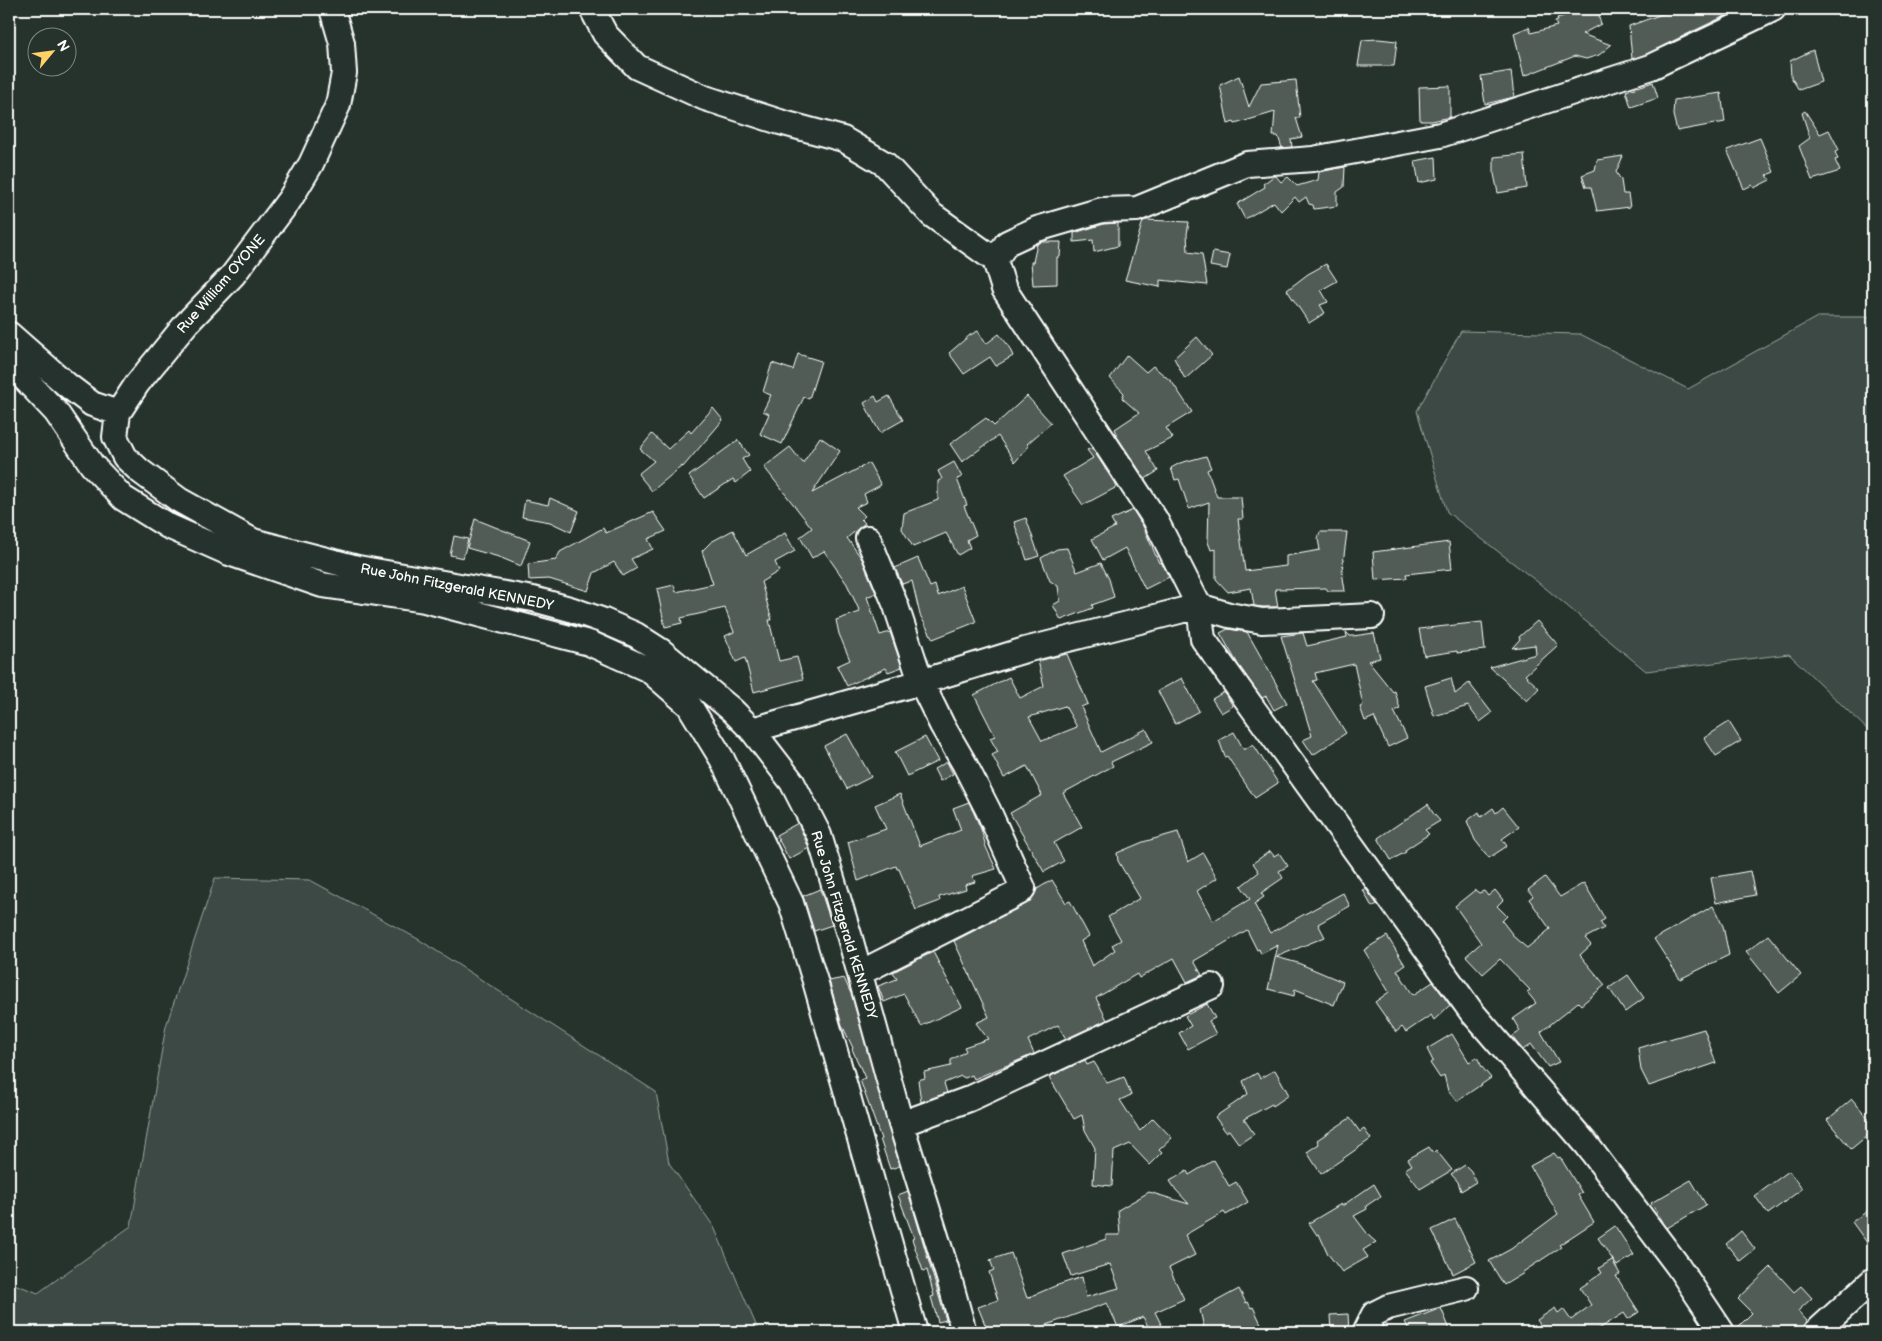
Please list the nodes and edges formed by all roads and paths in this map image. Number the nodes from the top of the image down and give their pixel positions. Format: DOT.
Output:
graph roads {
  1 [pos="332,9"];
  2 [pos="592,9"];
  3 [pos="1773,9"];
  4 [pos="995,260"];
  5 [pos="9,334"];
  6 [pos="9,362"];
  7 [pos="118,413"];
  8 [pos="868,538"];
  9 [pos="1199,606"];
  10 [pos="1372,616"];
  11 [pos="922,682"];
  12 [pos="752,730"];
  13 [pos="860,973"];
  14 [pos="1212,986"];
  15 [pos="901,1124"];
  16 [pos="1873,1280"];
  17 [pos="1466,1288"];
  18 [pos="915,1332"];
  19 [pos="964,1332"];
  20 [pos="1365,1332"];
  21 [pos="1722,1332"];
  22 [pos="1816,1332"];
  1 -- 7 [label="street, Rue William OYONE"];
  2 -- 4 [label="street"];
  3 -- 4 [label="street"];
  4 -- 9 [label="street"];
  5 -- 7 [label="street"];
  6 -- 18 [label="street"];
  7 -- 12 [label="street, Rue John Fitzgerald KENNEDY"];
  8 -- 11 [label="street"];
  9 -- 10 [label="street"];
  9 -- 11 [label="street"];
  9 -- 21 [label="street"];
  11 -- 12 [label="street"];
  11 -- 13 [label="street"];
  12 -- 13 [label="street, Rue John Fitzgerald KENNEDY"];
  13 -- 15 [label="street, Rue John Fitzgerald KENNEDY"];
  14 -- 15 [label="street"];
  15 -- 19 [label="street, Rue John Fitzgerald KENNEDY"];
  16 -- 22 [label="street"];
  17 -- 20 [label="street"];
}
